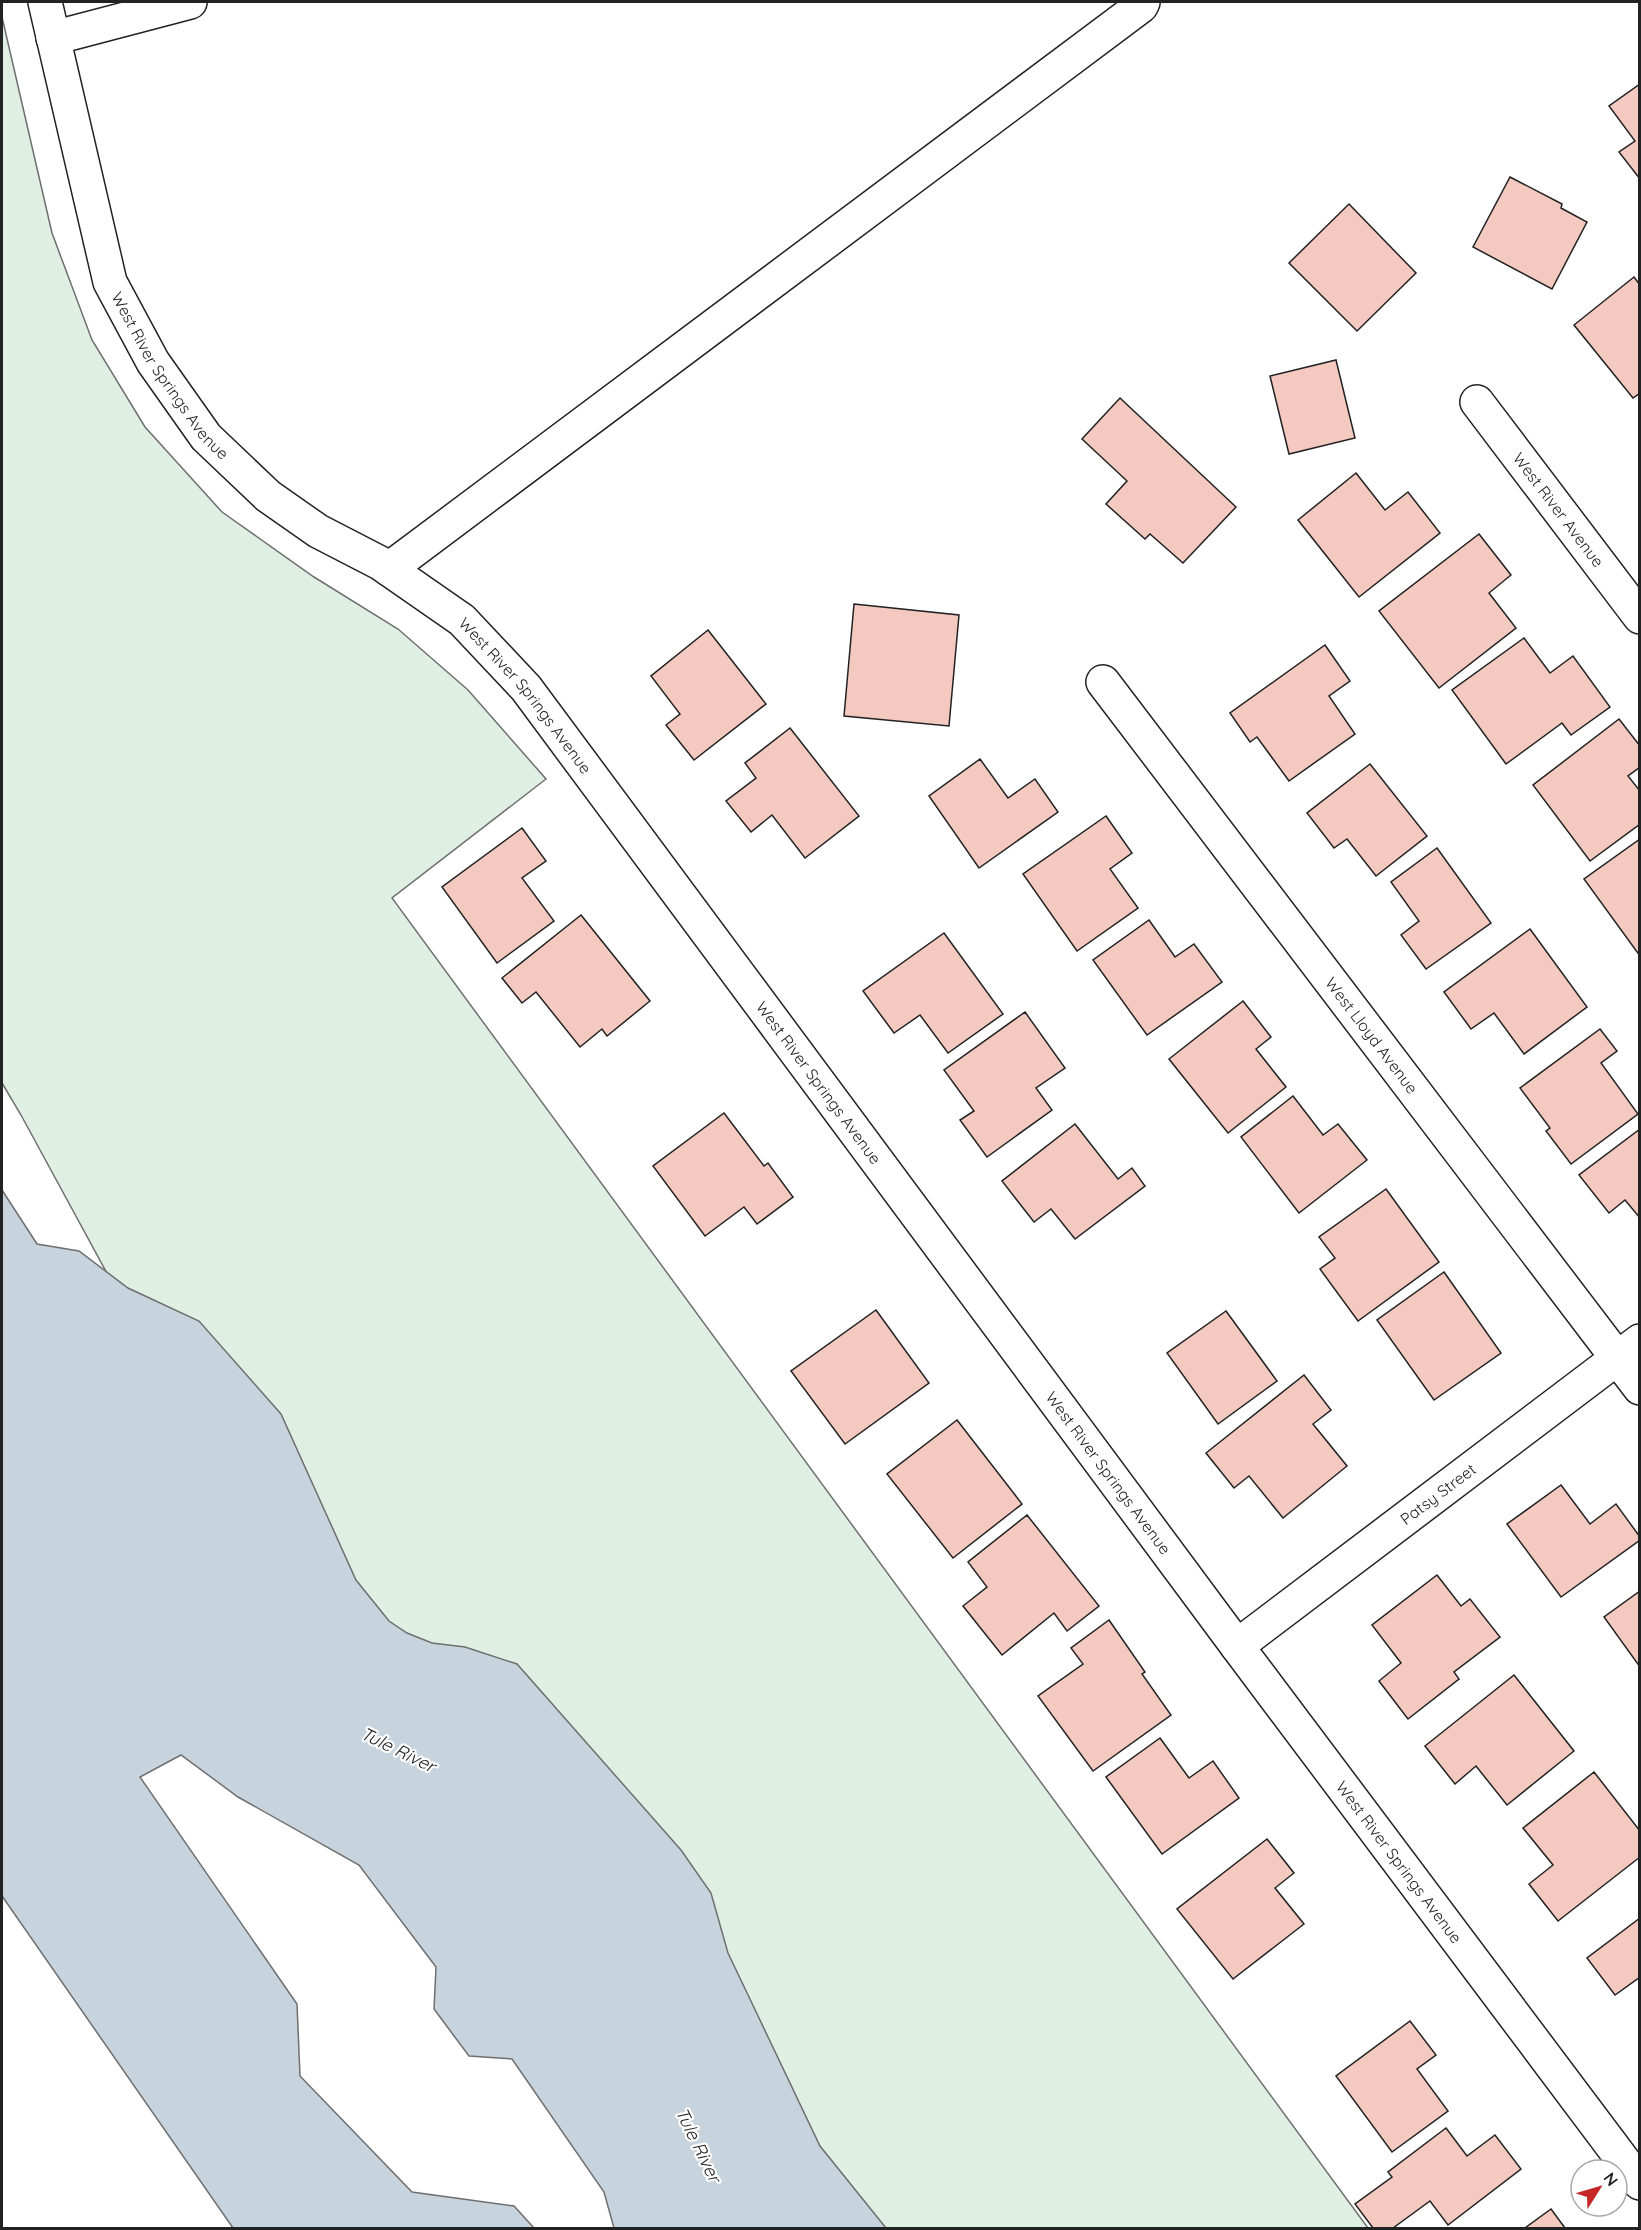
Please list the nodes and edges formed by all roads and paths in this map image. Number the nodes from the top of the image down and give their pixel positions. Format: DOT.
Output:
graph roads {
  1 [pos="45,2"];
  2 [pos="190,2"];
  3 [pos="1143,2"];
  4 [pos="53,38"];
  5 [pos="1477,402"];
  6 [pos="389,569"];
  7 [pos="1640,617"];
  8 [pos="1103,681"];
  9 [pos="1628,1349"];
  10 [pos="1640,1388"];
  11 [pos="1237,1646"];
  12 [pos="1640,2183"];
  1 -- 4 [label="street, West River Springs Avenue"];
  2 -- 4 [label="street"];
  3 -- 6 [label="street"];
  4 -- 6 [label="street, West River Springs Avenue"];
  5 -- 7 [label="street, West River Avenue"];
  6 -- 11 [label="street, West River Springs Avenue"];
  8 -- 9 [label="street, West Lloyd Avenue"];
  9 -- 10 [label="street, West Lloyd Avenue"];
  9 -- 11 [label="street, Patsy Street"];
  11 -- 12 [label="street, West River Springs Avenue"];
}
